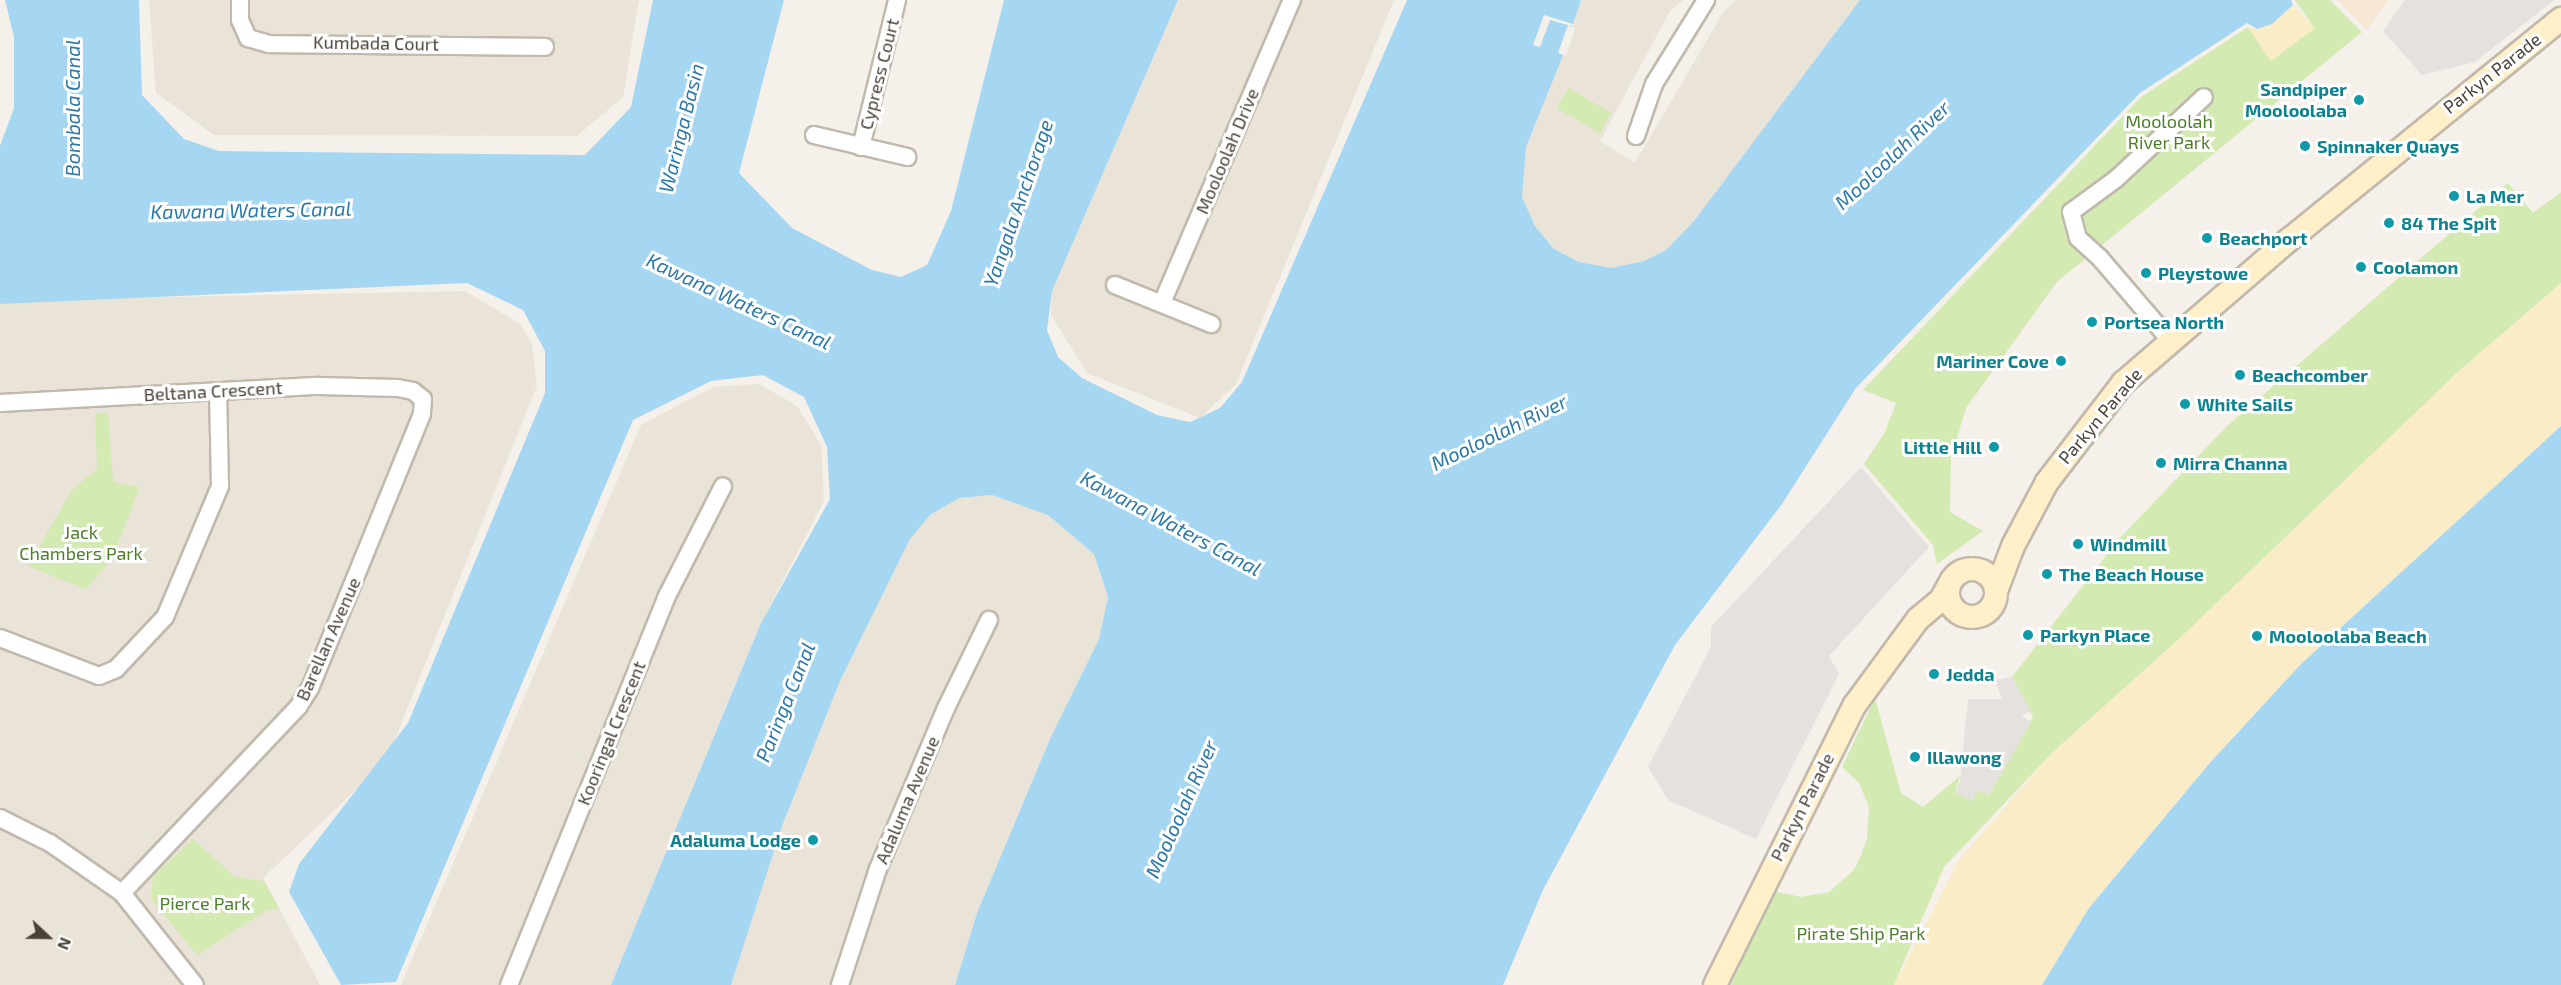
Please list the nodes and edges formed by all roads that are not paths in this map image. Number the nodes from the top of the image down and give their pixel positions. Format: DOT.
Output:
graph roads {
  1 [pos="240,0"];
  2 [pos="897,0"];
  3 [pos="1292,0"];
  4 [pos="1706,0"];
  5 [pos="2561,19"];
  6 [pos="545,47"];
  7 [pos="2204,97"];
  8 [pos="814,135"];
  9 [pos="1636,136"];
  10 [pos="861,147"];
  11 [pos="907,157"];
  12 [pos="1116,285"];
  13 [pos="1162,303"];
  14 [pos="1211,324"];
  15 [pos="2170,340"];
  16 [pos="218,391"];
  17 [pos="423,399"];
  18 [pos="0,403"];
  19 [pos="723,486"];
  20 [pos="2036,499"];
  21 [pos="1970,569"];
  22 [pos="1948,587"];
  23 [pos="1996,591"];
  24 [pos="1959,614"];
  25 [pos="989,620"];
  26 [pos="0,638"];
  27 [pos="1904,638"];
  28 [pos="0,818"];
  29 [pos="122,893"];
  30 [pos="195,985"];
  31 [pos="509,985"];
  32 [pos="840,985"];
  33 [pos="1715,985"];
  1 -- 6 [label="street, Kumbada Court"];
  2 -- 10 [label="street, Cypress Court"];
  3 -- 13 [label="street, Mooloolah Drive"];
  4 -- 9 [label="street"];
  5 -- 15 [label="street, Parkyn Parade"];
  7 -- 15 [label="street"];
  8 -- 10 [label="street, Cypress Court"];
  10 -- 11 [label="street, Cypress Court"];
  12 -- 13 [label="street"];
  13 -- 14 [label="street"];
  15 -- 20 [label="street, Parkyn Parade"];
  16 -- 17 [label="street, Beltana Crescent"];
  16 -- 18 [label="street, Beltana Crescent"];
  16 -- 26 [label="street"];
  17 -- 29 [label="street, Barellan Avenue"];
  19 -- 31 [label="street, Kooringal Crescent"];
  20 -- 21 [label="street, Parkyn Parade"];
  20 -- 23 [label="street, Parkyn Parade"];
  21 -- 22 [label="street"];
  21 -- 23 [label="street"];
  22 -- 24 [label="street"];
  22 -- 27 [label="street, Parkyn Parade"];
  23 -- 24 [label="street"];
  24 -- 27 [label="street, Parkyn Parade"];
  25 -- 32 [label="street, Adaluma Avenue"];
  27 -- 33 [label="street, Parkyn Parade"];
  28 -- 29 [label="street"];
  29 -- 30 [label="street"];
}
